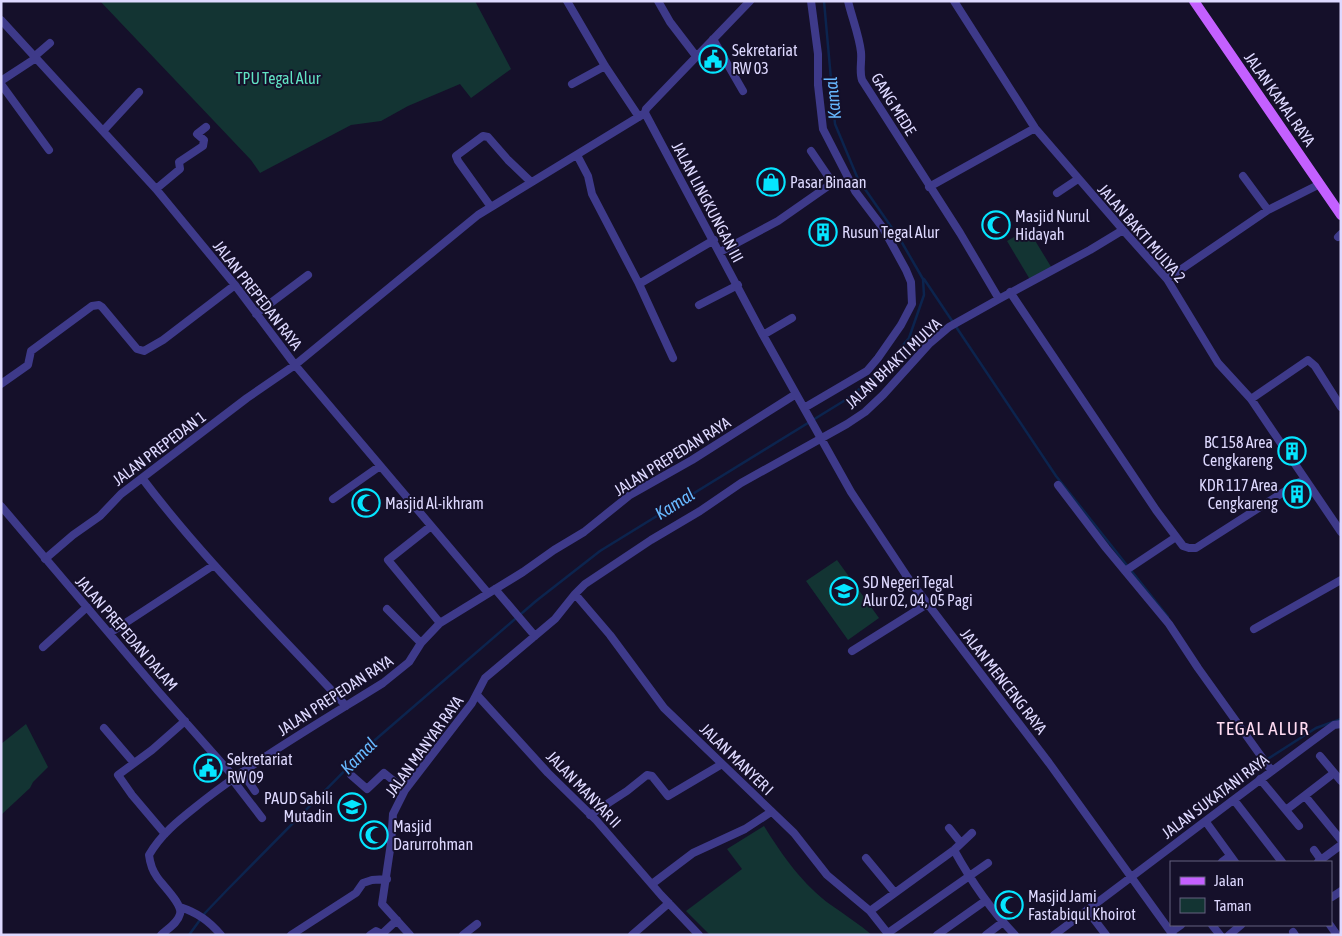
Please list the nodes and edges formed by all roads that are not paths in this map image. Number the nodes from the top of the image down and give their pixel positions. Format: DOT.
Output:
graph roads {
  1 [pos="567,1"];
  2 [pos="658,1"];
  3 [pos="750,1"];
  4 [pos="811,1"];
  5 [pos="848,1"];
  6 [pos="954,1"];
  7 [pos="1194,1"];
  8 [pos="1,20"];
  9 [pos="713,38"];
  10 [pos="50,43"];
  11 [pos="696,56"];
  12 [pos="36,57"];
  13 [pos="605,66"];
  14 [pos="1,83"];
  15 [pos="572,84"];
  16 [pos="743,91"];
  17 [pos="139,92"];
  18 [pos="642,115"];
  19 [pos="206,127"];
  20 [pos="1035,128"];
  21 [pos="103,131"];
  22 [pos="49,150"];
  23 [pos="811,151"];
  24 [pos="577,154"];
  25 [pos="1243,176"];
  26 [pos="1078,179"];
  27 [pos="531,182"];
  28 [pos="1320,184"];
  29 [pos="929,187"];
  30 [pos="156,188"];
  31 [pos="1057,193"];
  32 [pos="491,207"];
  33 [pos="1268,210"];
  34 [pos="1341,214"];
  35 [pos="1123,230"];
  36 [pos="714,240"];
  37 [pos="720,252"];
  38 [pos="308,275"];
  39 [pos="1168,279"];
  40 [pos="639,284"];
  41 [pos="235,285"];
  42 [pos="738,285"];
  43 [pos="1010,292"];
  44 [pos="999,298"];
  45 [pos="699,304"];
  46 [pos="256,314"];
  47 [pos="792,318"];
  48 [pos="763,335"];
  49 [pos="673,358"];
  50 [pos="295,365"];
  51 [pos="1,384"];
  52 [pos="796,394"];
  53 [pos="1250,399"];
  54 [pos="1341,406"];
  55 [pos="806,411"];
  56 [pos="821,439"];
  57 [pos="380,466"];
  58 [pos="142,478"];
  59 [pos="1304,479"];
  60 [pos="1058,485"];
  61 [pos="332,500"];
  62 [pos="1,506"];
  63 [pos="431,526"];
  64 [pos="1341,532"];
  65 [pos="1176,537"];
  66 [pos="45,559"];
  67 [pos="214,565"];
  68 [pos="1128,569"];
  69 [pos="1341,580"];
  70 [pos="492,591"];
  71 [pos="575,594"];
  72 [pos="927,604"];
  73 [pos="87,607"];
  74 [pos="387,608"];
  75 [pos="440,623"];
  76 [pos="1254,629"];
  77 [pos="110,633"];
  78 [pos="536,636"];
  79 [pos="421,643"];
  80 [pos="43,646"];
  81 [pos="852,651"];
  82 [pos="478,695"];
  83 [pos="346,706"];
  84 [pos="185,722"];
  85 [pos="1341,724"];
  86 [pos="104,728"];
  87 [pos="1320,756"];
  88 [pos="134,763"];
  89 [pos="722,764"];
  90 [pos="1271,770"];
  91 [pos="242,772"];
  92 [pos="1334,773"];
  93 [pos="352,774"];
  94 [pos="233,778"];
  95 [pos="1260,779"];
  96 [pos="1341,780"];
  97 [pos="405,790"];
  98 [pos="255,791"];
  99 [pos="1305,796"];
  100 [pos="1234,800"];
  101 [pos="1286,810"];
  102 [pos="771,812"];
  103 [pos="590,815"];
  104 [pos="262,818"];
  105 [pos="1206,822"];
  106 [pos="1299,826"];
  107 [pos="949,828"];
  108 [pos="972,833"];
  109 [pos="164,834"];
  110 [pos="1341,840"];
  111 [pos="961,844"];
  112 [pos="1341,845"];
  113 [pos="954,850"];
  114 [pos="1314,850"];
  115 [pos="866,858"];
  116 [pos="1233,859"];
  117 [pos="1281,861"];
  118 [pos="1319,861"];
  119 [pos="988,863"];
  120 [pos="968,876"];
  121 [pos="1131,876"];
  122 [pos="387,879"];
  123 [pos="652,884"];
  124 [pos="1341,890"];
  125 [pos="894,893"];
  126 [pos="1332,897"];
  127 [pos="985,901"];
  128 [pos="669,903"];
  129 [pos="180,907"];
  130 [pos="1088,910"];
  131 [pos="870,911"];
  132 [pos="397,920"];
  133 [pos="1003,922"];
  134 [pos="477,924"];
  135 [pos="1240,926"];
  136 [pos="1064,927"];
  137 [pos="1172,933"];
  138 [pos="889,934"];
  139 [pos="161,935"];
  140 [pos="221,935"];
  141 [pos="291,935"];
  142 [pos="370,935"];
  143 [pos="410,935"];
  144 [pos="463,935"];
  145 [pos="632,935"];
  146 [pos="699,935"];
  147 [pos="937,935"];
  148 [pos="986,935"];
  149 [pos="1015,935"];
  150 [pos="1054,935"];
  151 [pos="1070,935"];
  152 [pos="1106,935"];
  153 [pos="1228,935"];
  1 -- 13 [label="street, JALAN LINGKUNGAN III"];
  2 -- 11 [label="street"];
  3 -- 9 [label="street"];
  4 -- 55 [label="street"];
  5 -- 29 [label="street, GANG MEDE"];
  6 -- 20 [label="street, JALAN BAKTI MULYA 2"];
  7 -- 28 [label="main road, JALAN KAMAL RAYA"];
  8 -- 12 [label="street, JALAN PREPEDAN RAYA"];
  9 -- 11 [label="street"];
  9 -- 16 [label="street"];
  10 -- 12 [label="street"];
  11 -- 18 [label="street"];
  12 -- 14 [label="street"];
  12 -- 21 [label="street, JALAN PREPEDAN RAYA"];
  13 -- 15 [label="street"];
  13 -- 18 [label="street, JALAN LINGKUNGAN III"];
  14 -- 22 [label="street"];
  17 -- 21 [label="street"];
  18 -- 24 [label="street, JALAN PREPEDAN 1"];
  18 -- 36 [label="street, JALAN LINGKUNGAN III"];
  19 -- 30 [label="street"];
  20 -- 26 [label="street, JALAN BAKTI MULYA 2"];
  20 -- 29 [label="street"];
  21 -- 30 [label="street, JALAN PREPEDAN RAYA"];
  23 -- 37 [label="street"];
  24 -- 27 [label="street, JALAN PREPEDAN 1"];
  24 -- 40 [label="street"];
  25 -- 33 [label="street"];
  26 -- 31 [label="street"];
  26 -- 35 [label="street, JALAN BAKTI MULYA 2"];
  27 -- 32 [label="street, JALAN PREPEDAN 1"];
  27 -- 32 [label="street"];
  28 -- 33 [label="street"];
  28 -- 34 [label="main road, JALAN KAMAL RAYA"];
  29 -- 44 [label="street, GANG MEDE"];
  30 -- 41 [label="street, JALAN PREPEDAN RAYA"];
  32 -- 50 [label="street, JALAN PREPEDAN 1"];
  33 -- 39 [label="street"];
  35 -- 39 [label="street, JALAN BAKTI MULYA 2"];
  35 -- 43 [label="street, JALAN BHAKTI MULYA"];
  36 -- 37 [label="street, JALAN LINGKUNGAN III"];
  36 -- 40 [label="street"];
  37 -- 42 [label="street, JALAN LINGKUNGAN III"];
  38 -- 46 [label="street"];
  39 -- 53 [label="street, JALAN BAKTI MULYA 2"];
  40 -- 49 [label="street"];
  41 -- 46 [label="street, JALAN PREPEDAN RAYA"];
  41 -- 51 [label="street"];
  42 -- 45 [label="street"];
  42 -- 48 [label="street, JALAN LINGKUNGAN III"];
  43 -- 44 [label="street, JALAN BHAKTI MULYA"];
  43 -- 65 [label="street"];
  44 -- 56 [label="street, JALAN BHAKTI MULYA"];
  46 -- 50 [label="street, JALAN PREPEDAN RAYA"];
  47 -- 48 [label="street"];
  48 -- 52 [label="street, JALAN LINGKUNGAN III"];
  50 -- 57 [label="street, JALAN PREPEDAN RAYA"];
  50 -- 58 [label="street, JALAN PREPEDAN 1"];
  52 -- 55 [label="street, JALAN LINGKUNGAN III"];
  52 -- 70 [label="street, JALAN PREPEDAN RAYA"];
  53 -- 54 [label="street"];
  53 -- 59 [label="street, JALAN BAKTI MULYA 2"];
  55 -- 56 [label="street, JALAN LINGKUNGAN III"];
  56 -- 71 [label="street, JALAN MANYAR RAYA"];
  56 -- 72 [label="street, JALAN MENCENG RAYA"];
  57 -- 61 [label="street"];
  57 -- 63 [label="street, JALAN PREPEDAN RAYA"];
  58 -- 66 [label="street, JALAN PREPEDAN 1"];
  58 -- 67 [label="street"];
  59 -- 64 [label="street, JALAN BAKTI MULYA 2"];
  59 -- 65 [label="street"];
  60 -- 68 [label="street"];
  62 -- 66 [label="street, JALAN PREPEDAN DALAM"];
  63 -- 70 [label="street, JALAN PREPEDAN RAYA"];
  63 -- 75 [label="street"];
  65 -- 68 [label="street"];
  66 -- 73 [label="street, JALAN PREPEDAN DALAM"];
  67 -- 77 [label="street"];
  67 -- 83 [label="street"];
  68 -- 90 [label="street"];
  69 -- 76 [label="street"];
  70 -- 75 [label="street, JALAN PREPEDAN RAYA"];
  70 -- 78 [label="street"];
  71 -- 78 [label="street, JALAN MANYAR RAYA"];
  71 -- 89 [label="street, JALAN MANYER I"];
  72 -- 81 [label="street"];
  72 -- 121 [label="street, JALAN MENCENG RAYA"];
  73 -- 77 [label="street, JALAN PREPEDAN DALAM"];
  73 -- 80 [label="street"];
  74 -- 79 [label="street"];
  75 -- 79 [label="street, JALAN PREPEDAN RAYA"];
  77 -- 84 [label="street, JALAN PREPEDAN DALAM"];
  78 -- 82 [label="street, JALAN MANYAR RAYA"];
  79 -- 83 [label="street, JALAN PREPEDAN RAYA"];
  82 -- 97 [label="street, JALAN MANYAR RAYA"];
  82 -- 103 [label="street, JALAN MANYAR II"];
  83 -- 91 [label="street, JALAN PREPEDAN RAYA"];
  84 -- 88 [label="street"];
  84 -- 94 [label="street, JALAN PREPEDAN DALAM"];
  85 -- 90 [label="street, JALAN SUKATANI RAYA"];
  86 -- 88 [label="street"];
  87 -- 92 [label="street"];
  88 -- 109 [label="street"];
  89 -- 102 [label="street, JALAN MANYER I"];
  89 -- 103 [label="street"];
  90 -- 95 [label="street, JALAN SUKATANI RAYA"];
  91 -- 94 [label="street, JALAN PREPEDAN RAYA"];
  91 -- 98 [label="street"];
  92 -- 96 [label="street"];
  92 -- 99 [label="street"];
  93 -- 97 [label="street"];
  94 -- 104 [label="street, JALAN PREPEDAN DALAM"];
  94 -- 109 [label="street, JALAN PREPEDAN RAYA"];
  95 -- 100 [label="street, JALAN SUKATANI RAYA"];
  95 -- 101 [label="street"];
  97 -- 122 [label="street, JALAN MANYAR RAYA"];
  99 -- 101 [label="street"];
  99 -- 110 [label="street"];
  100 -- 105 [label="street, JALAN SUKATANI RAYA"];
  100 -- 117 [label="street"];
  101 -- 106 [label="street"];
  102 -- 123 [label="street"];
  102 -- 131 [label="street, JALAN MANYER I"];
  103 -- 123 [label="street, JALAN MANYAR II"];
  105 -- 116 [label="street"];
  105 -- 121 [label="street, JALAN SUKATANI RAYA"];
  107 -- 111 [label="street"];
  108 -- 111 [label="street"];
  109 -- 129 [label="street, JALAN PREPEDAN RAYA"];
  111 -- 113 [label="street"];
  112 -- 118 [label="street"];
  113 -- 120 [label="street"];
  113 -- 125 [label="street"];
  114 -- 118 [label="street"];
  115 -- 125 [label="street"];
  119 -- 120 [label="street"];
  120 -- 127 [label="street"];
  120 -- 138 [label="street"];
  121 -- 130 [label="street, JALAN SUKATANI RAYA"];
  121 -- 137 [label="street, JALAN MENCENG RAYA"];
  122 -- 132 [label="street, JALAN MANYAR RAYA"];
  122 -- 141 [label="street"];
  123 -- 128 [label="street, JALAN MANYAR II"];
  124 -- 126 [label="street"];
  125 -- 131 [label="street"];
  127 -- 133 [label="street"];
  127 -- 147 [label="street"];
  128 -- 145 [label="street"];
  128 -- 146 [label="street"];
  129 -- 139 [label="street"];
  129 -- 140 [label="street"];
  130 -- 136 [label="street, JALAN SUKATANI RAYA"];
  130 -- 152 [label="street"];
  131 -- 138 [label="street, JALAN MANYER I"];
  132 -- 142 [label="street"];
  132 -- 143 [label="street, JALAN MANYAR RAYA"];
  133 -- 148 [label="street"];
  133 -- 149 [label="street"];
  134 -- 144 [label="street"];
  135 -- 153 [label="street"];
  136 -- 150 [label="street, JALAN SUKATANI RAYA"];
  136 -- 151 [label="street"];
}
